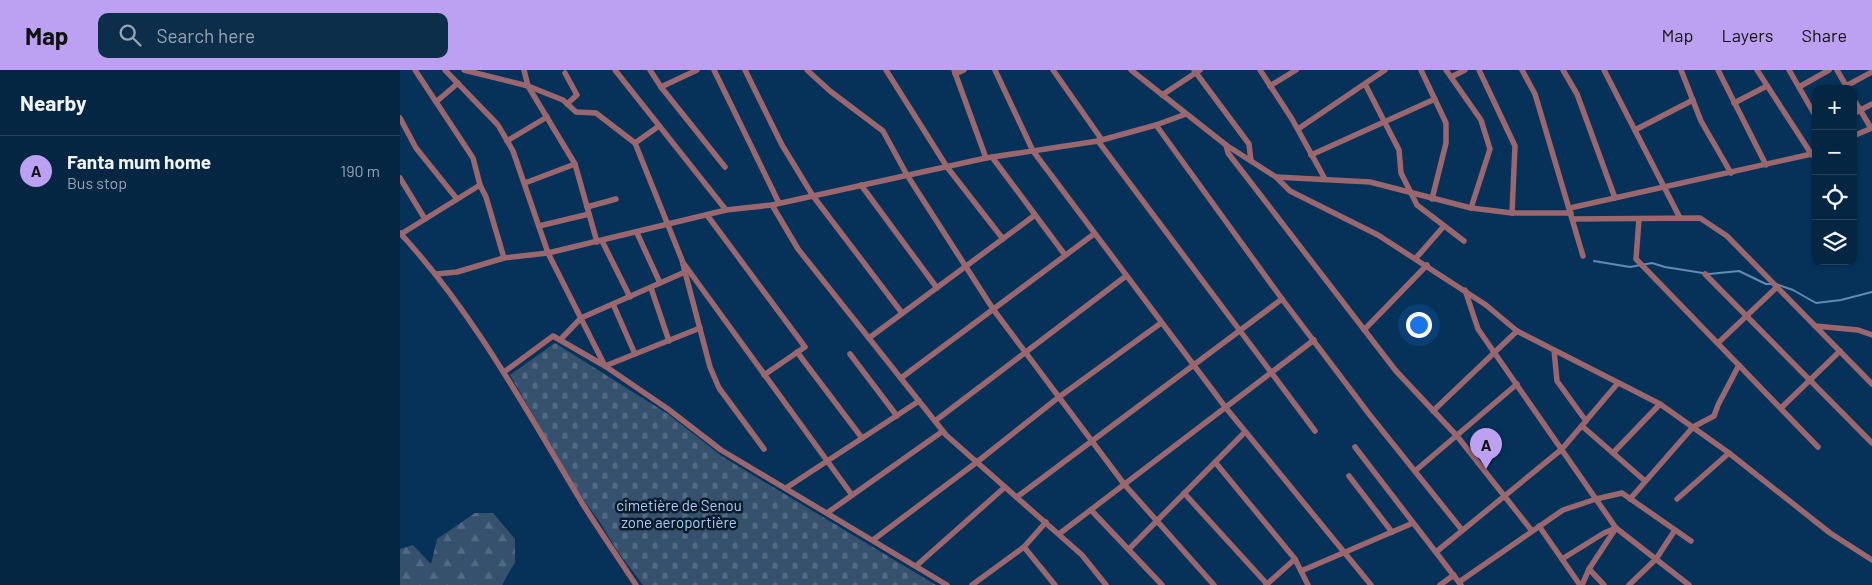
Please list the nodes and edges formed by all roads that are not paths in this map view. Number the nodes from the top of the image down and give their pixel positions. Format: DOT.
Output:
graph roads {
  1 [pos="415,70"];
  2 [pos="464,70"];
  3 [pos="524,70"];
  4 [pos="615,70"];
  5 [pos="650,70"];
  6 [pos="697,70"];
  7 [pos="714,70"];
  8 [pos="745,70"];
  9 [pos="807,70"];
  10 [pos="886,70"];
  11 [pos="964,70"];
  12 [pos="995,70"];
  13 [pos="1053,70"];
  14 [pos="1131,70"];
  15 [pos="1260,70"];
  16 [pos="1296,70"];
  17 [pos="1385,70"];
  18 [pos="1421,70"];
  19 [pos="1446,70"];
  20 [pos="1465,70"];
  21 [pos="1478,70"];
  22 [pos="1522,70"];
  23 [pos="1563,70"];
  24 [pos="1604,70"];
  25 [pos="1681,70"];
  26 [pos="1718,70"];
  27 [pos="1757,70"];
  28 [pos="1789,70"];
  29 [pos="1829,70"];
  30 [pos="1837,70"];
  31 [pos="448,71"];
  32 [pos="1197,71"];
  33 [pos="564,72"];
  34 [pos="955,72"];
  35 [pos="1872,72"];
  36 [pos="1451,77"];
  37 [pos="458,83"];
  38 [pos="1365,84"];
  39 [pos="1845,85"];
  40 [pos="1852,85"];
  41 [pos="528,86"];
  42 [pos="1270,86"];
  43 [pos="1767,86"];
  44 [pos="661,87"];
  45 [pos="1799,87"];
  46 [pos="1162,95"];
  47 [pos="1435,99"];
  48 [pos="1692,100"];
  49 [pos="436,102"];
  50 [pos="1734,103"];
  51 [pos="567,104"];
  52 [pos="1872,104"];
  53 [pos="1857,105"];
  54 [pos="1812,109"];
  55 [pos="1860,110"];
  56 [pos="1857,112"];
  57 [pos="1186,114"];
  58 [pos="400,118"];
  59 [pos="547,118"];
  60 [pos="1385,122"];
  61 [pos="1156,125"];
  62 [pos="659,126"];
  63 [pos="1872,128"];
  64 [pos="1298,129"];
  65 [pos="1635,130"];
  66 [pos="1857,134"];
  67 [pos="1100,140"];
  68 [pos="507,141"];
  69 [pos="635,143"];
  70 [pos="1226,145"];
  71 [pos="1034,151"];
  72 [pos="1812,151"];
  73 [pos="1812,154"];
  74 [pos="1312,155"];
  75 [pos="989,158"];
  76 [pos="1251,161"];
  77 [pos="575,164"];
  78 [pos="1766,165"];
  79 [pos="725,167"];
  80 [pos="947,167"];
  81 [pos="1730,173"];
  82 [pos="907,174"];
  83 [pos="1276,177"];
  84 [pos="400,178"];
  85 [pos="1325,179"];
  86 [pos="525,183"];
  87 [pos="480,185"];
  88 [pos="861,185"];
  89 [pos="1664,188"];
  90 [pos="1411,193"];
  91 [pos="813,196"];
  92 [pos="1616,198"];
  93 [pos="457,199"];
  94 [pos="616,199"];
  95 [pos="1432,199"];
  96 [pos="779,204"];
  97 [pos="772,205"];
  98 [pos="588,207"];
  99 [pos="1471,208"];
  100 [pos="726,210"];
  101 [pos="1512,213"];
  102 [pos="589,214"];
  103 [pos="1571,214"];
  104 [pos="707,215"];
  105 [pos="1035,215"];
  106 [pos="425,218"];
  107 [pos="1680,218"];
  108 [pos="1638,219"];
  109 [pos="540,226"];
  110 [pos="667,226"];
  111 [pos="1444,226"];
  112 [pos="400,233"];
  113 [pos="637,233"];
  114 [pos="1094,234"];
  115 [pos="1003,238"];
  116 [pos="600,241"];
  117 [pos="1464,241"];
  118 [pos="548,253"];
  119 [pos="1065,255"];
  120 [pos="1583,256"];
  121 [pos="504,258"];
  122 [pos="1416,258"];
  123 [pos="682,260"];
  124 [pos="1427,265"];
  125 [pos="966,266"];
  126 [pos="685,272"];
  127 [pos="436,274"];
  128 [pos="1705,274"];
  129 [pos="1126,276"];
  130 [pos="660,283"];
  131 [pos="1777,287"];
  132 [pos="651,288"];
  133 [pos="937,288"];
  134 [pos="1465,290"];
  135 [pos="630,297"];
  136 [pos="1282,299"];
  137 [pos="613,304"];
  138 [pos="994,309"];
  139 [pos="902,314"];
  140 [pos="1746,316"];
  141 [pos="581,318"];
  142 [pos="1162,323"];
  143 [pos="1815,326"];
  144 [pos="700,328"];
  145 [pos="1364,330"];
  146 [pos="1239,331"];
  147 [pos="1516,331"];
  148 [pos="1872,335"];
  149 [pos="869,338"];
  150 [pos="560,340"];
  151 [pos="669,340"];
  152 [pos="1314,340"];
  153 [pos="1718,343"];
  154 [pos="1554,350"];
  155 [pos="1840,351"];
  156 [pos="797,352"];
  157 [pos="1025,352"];
  158 [pos="1495,352"];
  159 [pos="635,354"];
  160 [pos="850,354"];
  161 [pos="1193,365"];
  162 [pos="1739,365"];
  163 [pos="605,366"];
  164 [pos="504,372"];
  165 [pos="1271,373"];
  166 [pos="764,375"];
  167 [pos="901,378"];
  168 [pos="1810,380"];
  169 [pos="1618,383"];
  170 [pos="1517,384"];
  171 [pos="1872,384"];
  172 [pos="1059,397"];
  173 [pos="919,401"];
  174 [pos="1660,404"];
  175 [pos="1226,408"];
  176 [pos="1781,408"];
  177 [pos="1433,411"];
  178 [pos="897,416"];
  179 [pos="935,420"];
  180 [pos="1584,424"];
  181 [pos="1693,426"];
  182 [pos="943,431"];
  183 [pos="1315,431"];
  184 [pos="1245,432"];
  185 [pos="1457,436"];
  186 [pos="862,438"];
  187 [pos="1092,441"];
  188 [pos="1872,443"];
  189 [pos="1354,447"];
  190 [pos="1818,447"];
  191 [pos="764,449"];
  192 [pos="1562,449"];
  193 [pos="1613,453"];
  194 [pos="1729,453"];
  195 [pos="827,461"];
  196 [pos="977,462"];
  197 [pos="1215,462"];
  198 [pos="1415,472"];
  199 [pos="1349,476"];
  200 [pos="1644,481"];
  201 [pos="1124,484"];
  202 [pos="1005,487"];
  203 [pos="786,488"];
  204 [pos="1184,493"];
  205 [pos="852,495"];
  206 [pos="1504,496"];
  207 [pos="1017,497"];
  208 [pos="1596,499"];
  209 [pos="1630,499"];
  210 [pos="1677,499"];
  211 [pos="1091,510"];
  212 [pos="827,513"];
  213 [pos="1157,521"];
  214 [pos="1046,522"];
  215 [pos="1413,523"];
  216 [pos="1539,526"];
  217 [pos="1616,528"];
  218 [pos="1462,530"];
  219 [pos="1675,530"];
  220 [pos="1532,531"];
  221 [pos="1392,532"];
  222 [pos="1059,534"];
  223 [pos="873,540"];
  224 [pos="1691,541"];
  225 [pos="1024,548"];
  226 [pos="1129,549"];
  227 [pos="1436,552"];
  228 [pos="1344,553"];
  229 [pos="1295,559"];
  230 [pos="1562,559"];
  231 [pos="1656,559"];
  232 [pos="1872,560"];
  233 [pos="916,566"];
  234 [pos="1589,568"];
  235 [pos="1301,571"];
  236 [pos="1454,575"];
  237 [pos="1460,583"];
  238 [pos="1162,584"];
  239 [pos="1266,584"];
  240 [pos="636,585"];
  241 [pos="946,585"];
  242 [pos="972,585"];
  243 [pos="1055,585"];
  244 [pos="1106,585"];
  245 [pos="1214,585"];
  246 [pos="1308,585"];
  247 [pos="1371,585"];
  248 [pos="1440,585"];
  249 [pos="1581,585"];
  250 [pos="1604,585"];
  251 [pos="1629,585"];
  252 [pos="1689,585"];
  1 -- 49 [label="street"];
  2 -- 41 [label="street"];
  3 -- 41 [label="street"];
  4 -- 62 [label="street"];
  5 -- 44 [label="street"];
  6 -- 44 [label="street"];
  7 -- 96 [label="street"];
  8 -- 91 [label="street"];
  9 -- 82 [label="street"];
  10 -- 80 [label="street"];
  11 -- 34 [label="street"];
  12 -- 71 [label="street"];
  13 -- 67 [label="street"];
  14 -- 46 [label="street"];
  15 -- 42 [label="street"];
  16 -- 42 [label="street"];
  17 -- 38 [label="street"];
  18 -- 47 [label="street"];
  19 -- 36 [label="street"];
  20 -- 36 [label="street"];
  21 -- 101 [label="street"];
  22 -- 103 [label="street"];
  23 -- 92 [label="street"];
  24 -- 65 [label="street"];
  25 -- 48 [label="street"];
  26 -- 50 [label="street"];
  27 -- 43 [label="street"];
  28 -- 45 [label="street"];
  29 -- 45 [label="street"];
  30 -- 39 [label="street"];
  31 -- 37 [label="street"];
  32 -- 46 [label="street"];
  32 -- 76 [label="street"];
  33 -- 51 [label="street"];
  34 -- 75 [label="street"];
  35 -- 40 [label="street"];
  36 -- 99 [label="street"];
  37 -- 49 [label="street"];
  37 -- 68 [label="street"];
  38 -- 60 [label="street"];
  38 -- 64 [label="street"];
  41 -- 51 [label="street"];
  41 -- 59 [label="street"];
  42 -- 64 [label="street"];
  43 -- 50 [label="street"];
  43 -- 72 [label="street"];
  44 -- 79 [label="street"];
  45 -- 54 [label="street"];
  46 -- 57 [label="street"];
  47 -- 60 [label="street"];
  47 -- 95 [label="street"];
  48 -- 65 [label="street"];
  48 -- 81 [label="street"];
  49 -- 87 [label="street"];
  50 -- 78 [label="street"];
  51 -- 69 [label="street"];
  52 -- 55 [label="street"];
  53 -- 55 [label="street"];
  55 -- 56 [label="street"];
  55 -- 63 [label="street"];
  57 -- 61 [label="street"];
  57 -- 70 [label="street"];
  58 -- 93 [label="street"];
  59 -- 68 [label="street"];
  59 -- 77 [label="street"];
  60 -- 74 [label="street"];
  60 -- 90 [label="street"];
  61 -- 67 [label="street"];
  61 -- 136 [label="street"];
  62 -- 69 [label="street"];
  62 -- 100 [label="street"];
  63 -- 66 [label="street"];
  64 -- 74 [label="street"];
  65 -- 89 [label="street"];
  67 -- 71 [label="street"];
  67 -- 146 [label="street"];
  68 -- 86 [label="street"];
  69 -- 110 [label="street"];
  70 -- 76 [label="street"];
  70 -- 145 [label="street"];
  71 -- 75 [label="street"];
  71 -- 114 [label="street"];
  73 -- 78 [label="street"];
  74 -- 85 [label="street"];
  75 -- 80 [label="street"];
  75 -- 105 [label="street"];
  76 -- 83 [label="street"];
  77 -- 86 [label="street"];
  77 -- 98 [label="street"];
  78 -- 81 [label="street"];
  80 -- 82 [label="street"];
  80 -- 115 [label="street"];
  81 -- 89 [label="street"];
  82 -- 88 [label="street"];
  82 -- 125 [label="street"];
  83 -- 85 [label="street"];
  83 -- 122 [label="street"];
  84 -- 106 [label="street"];
  85 -- 90 [label="street"];
  86 -- 109 [label="street"];
  87 -- 93 [label="street"];
  87 -- 121 [label="street"];
  88 -- 91 [label="street"];
  88 -- 133 [label="street"];
  89 -- 92 [label="street"];
  89 -- 107 [label="street"];
  90 -- 95 [label="street"];
  90 -- 111 [label="street"];
  91 -- 96 [label="street"];
  91 -- 139 [label="street"];
  92 -- 103 [label="street"];
  93 -- 106 [label="street"];
  94 -- 98 [label="street"];
  95 -- 99 [label="street"];
  96 -- 97 [label="street"];
  97 -- 100 [label="street"];
  97 -- 149 [label="street"];
  98 -- 102 [label="street"];
  99 -- 101 [label="street"];
  100 -- 104 [label="street"];
  101 -- 103 [label="street"];
  102 -- 109 [label="street"];
  102 -- 116 [label="street"];
  103 -- 108 [label="street"];
  103 -- 120 [label="street"];
  104 -- 110 [label="street"];
  104 -- 156 [label="street"];
  105 -- 115 [label="street"];
  105 -- 119 [label="street"];
  106 -- 112 [label="street"];
  107 -- 108 [label="street"];
  107 -- 131 [label="street"];
  108 -- 153 [label="street"];
  109 -- 118 [label="street"];
  110 -- 113 [label="street"];
  110 -- 123 [label="street"];
  111 -- 117 [label="street"];
  111 -- 122 [label="street"];
  112 -- 127 [label="street"];
  113 -- 116 [label="street"];
  113 -- 130 [label="street"];
  114 -- 119 [label="street"];
  114 -- 129 [label="street"];
  115 -- 125 [label="street"];
  116 -- 118 [label="street"];
  116 -- 135 [label="street"];
  118 -- 121 [label="street"];
  118 -- 141 [label="street"];
  119 -- 138 [label="street"];
  121 -- 127 [label="street"];
  122 -- 124 [label="street"];
  123 -- 126 [label="street"];
  123 -- 166 [label="street"];
  124 -- 134 [label="street"];
  124 -- 145 [label="street"];
  125 -- 133 [label="street"];
  125 -- 138 [label="street"];
  126 -- 130 [label="street"];
  126 -- 144 [label="street"];
  127 -- 164 [label="street"];
  128 -- 140 [label="street"];
  129 -- 142 [label="street"];
  129 -- 157 [label="street"];
  130 -- 132 [label="street"];
  131 -- 140 [label="street"];
  131 -- 143 [label="street"];
  132 -- 135 [label="street"];
  132 -- 151 [label="street"];
  133 -- 139 [label="street"];
  134 -- 147 [label="street"];
  134 -- 158 [label="street"];
  135 -- 137 [label="street"];
  136 -- 146 [label="street"];
  136 -- 152 [label="street"];
  137 -- 141 [label="street"];
  137 -- 159 [label="street"];
  138 -- 157 [label="street"];
  138 -- 167 [label="street"];
  139 -- 149 [label="street"];
  140 -- 153 [label="street"];
  140 -- 168 [label="street"];
  141 -- 150 [label="street"];
  141 -- 163 [label="street"];
  142 -- 161 [label="street"];
  142 -- 172 [label="street"];
  143 -- 148 [label="street"];
  143 -- 155 [label="street"];
  144 -- 151 [label="street"];
  144 -- 191 [label="street"];
  145 -- 177 [label="street"];
  146 -- 161 [label="street"];
  146 -- 165 [label="street"];
  147 -- 154 [label="street"];
  147 -- 158 [label="street"];
  149 -- 167 [label="street"];
  150 -- 163 [label="street"];
  150 -- 164 [label="street"];
  151 -- 159 [label="street"];
  152 -- 165 [label="street"];
  152 -- 198 [label="street"];
  153 -- 162 [label="street"];
  154 -- 169 [label="street"];
  154 -- 180 [label="street"];
  155 -- 168 [label="street"];
  155 -- 171 [label="street"];
  156 -- 166 [label="street"];
  156 -- 186 [label="street"];
  157 -- 172 [label="street"];
  157 -- 179 [label="street"];
  158 -- 170 [label="street"];
  158 -- 177 [label="street"];
  159 -- 163 [label="street"];
  160 -- 178 [label="street"];
  161 -- 175 [label="street"];
  161 -- 187 [label="street"];
  162 -- 176 [label="street"];
  162 -- 181 [label="street"];
  163 -- 203 [label="street"];
  164 -- 240 [label="street"];
  165 -- 175 [label="street"];
  165 -- 183 [label="street"];
  166 -- 195 [label="street"];
  167 -- 173 [label="street"];
  168 -- 176 [label="street"];
  168 -- 188 [label="street"];
  169 -- 174 [label="street"];
  169 -- 180 [label="street"];
  170 -- 185 [label="street"];
  170 -- 192 [label="street"];
  172 -- 187 [label="street"];
  172 -- 196 [label="street"];
  173 -- 178 [label="street"];
  173 -- 179 [label="street"];
  174 -- 181 [label="street"];
  174 -- 193 [label="street"];
  175 -- 184 [label="street"];
  175 -- 201 [label="street"];
  176 -- 190 [label="street"];
  177 -- 185 [label="street"];
  178 -- 186 [label="street"];
  179 -- 182 [label="street"];
  180 -- 192 [label="street"];
  180 -- 193 [label="street"];
  181 -- 194 [label="street"];
  181 -- 200 [label="street"];
  182 -- 196 [label="street"];
  182 -- 205 [label="street"];
  184 -- 197 [label="street"];
  184 -- 228 [label="street"];
  185 -- 198 [label="street"];
  185 -- 206 [label="street"];
  186 -- 195 [label="street"];
  187 -- 201 [label="street"];
  187 -- 207 [label="street"];
  189 -- 215 [label="street"];
  192 -- 206 [label="street"];
  192 -- 208 [label="street"];
  193 -- 200 [label="street"];
  194 -- 210 [label="street"];
  194 -- 232 [label="street"];
  195 -- 203 [label="street"];
  195 -- 205 [label="street"];
  196 -- 202 [label="street"];
  196 -- 223 [label="street"];
  197 -- 204 [label="street"];
  197 -- 229 [label="street"];
  198 -- 218 [label="street"];
  199 -- 221 [label="street"];
  200 -- 209 [label="street"];
  201 -- 211 [label="street"];
  201 -- 213 [label="street"];
  202 -- 207 [label="street"];
  202 -- 233 [label="street"];
  203 -- 212 [label="street"];
  204 -- 213 [label="street"];
  204 -- 239 [label="street"];
  205 -- 212 [label="street"];
  206 -- 218 [label="street"];
  206 -- 220 [label="street"];
  207 -- 214 [label="street"];
  208 -- 209 [label="street"];
  208 -- 216 [label="street"];
  208 -- 217 [label="street"];
  209 -- 219 [label="street"];
  211 -- 222 [label="street"];
  211 -- 226 [label="street"];
  212 -- 223 [label="street"];
  213 -- 226 [label="street"];
  213 -- 245 [label="street"];
  214 -- 222 [label="street"];
  214 -- 225 [label="street"];
  215 -- 221 [label="street"];
  215 -- 227 [label="street"];
  216 -- 220 [label="street"];
  216 -- 230 [label="street"];
  217 -- 230 [label="street"];
  217 -- 231 [label="street"];
  217 -- 234 [label="street"];
  218 -- 227 [label="street"];
  219 -- 224 [label="street"];
  219 -- 231 [label="street"];
  220 -- 237 [label="street"];
  221 -- 228 [label="street"];
  222 -- 244 [label="street"];
  223 -- 233 [label="street"];
  225 -- 242 [label="street"];
  225 -- 243 [label="street"];
  226 -- 238 [label="street"];
  227 -- 236 [label="street"];
  228 -- 235 [label="street"];
  228 -- 247 [label="street"];
  229 -- 235 [label="street"];
  229 -- 239 [label="street"];
  230 -- 249 [label="street"];
  231 -- 251 [label="street"];
  231 -- 252 [label="street"];
  233 -- 241 [label="street"];
  234 -- 249 [label="street"];
  234 -- 250 [label="street"];
  235 -- 246 [label="street"];
  236 -- 237 [label="street"];
  236 -- 248 [label="street"];
}
